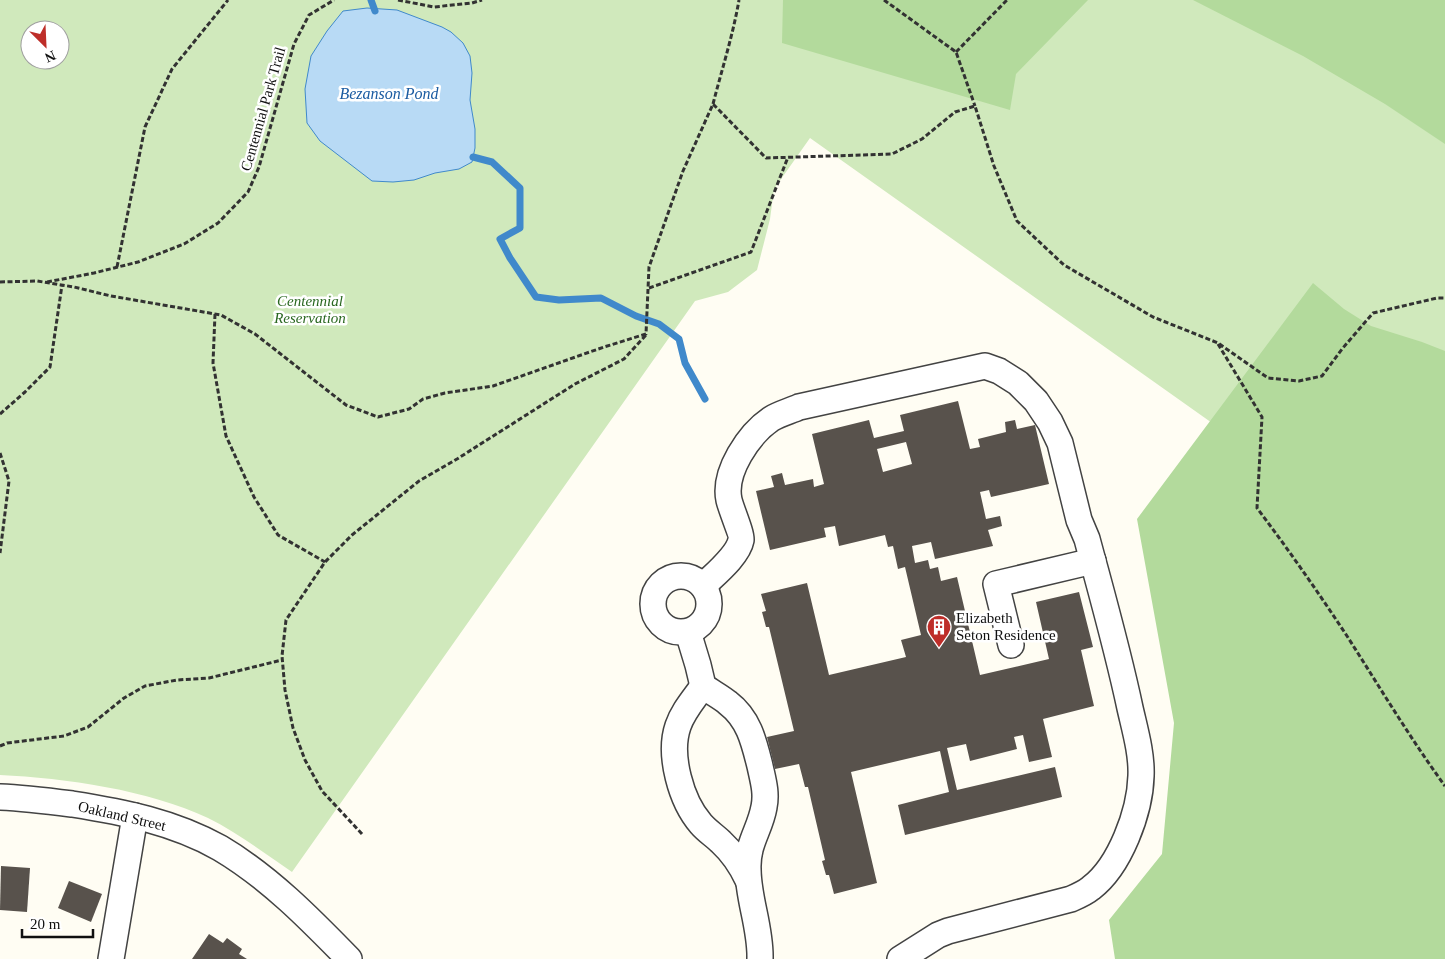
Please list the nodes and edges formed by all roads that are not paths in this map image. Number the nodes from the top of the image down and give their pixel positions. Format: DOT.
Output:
graph roads {
  1 [pos="1093,561"];
  2 [pos="703,586"];
  3 [pos="688,632"];
  4 [pos="1011,645"];
  5 [pos="703,686"];
  6 [pos="0,796"];
  7 [pos="135,816"];
  8 [pos="749,882"];
  9 [pos="111,959"];
  10 [pos="350,959"];
  11 [pos="760,959"];
  12 [pos="900,959"];
  1 -- 2 [label="street"];
  1 -- 4 [label="street"];
  1 -- 12 [label="street"];
  2 -- 3 [label="street"];
  2 -- 3 [label="street"];
  3 -- 5 [label="street"];
  5 -- 8 [label="street"];
  5 -- 8 [label="street"];
  6 -- 7 [label="street, Oakland Street"];
  7 -- 9 [label="street"];
  7 -- 10 [label="street, Oakland Street"];
  8 -- 11 [label="street"];
}
